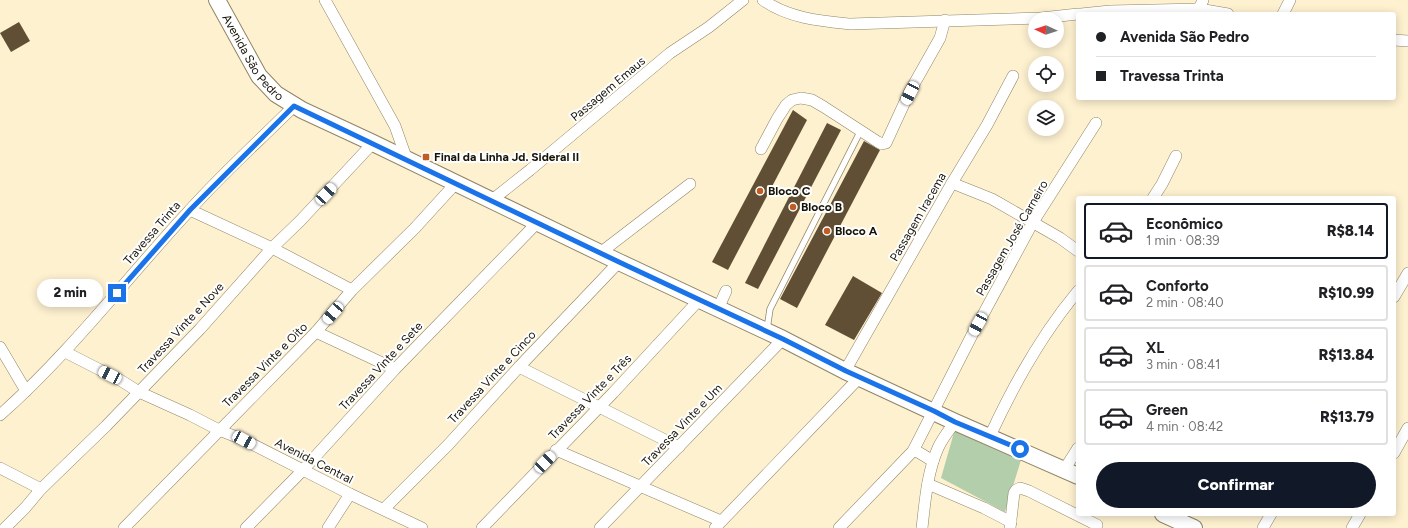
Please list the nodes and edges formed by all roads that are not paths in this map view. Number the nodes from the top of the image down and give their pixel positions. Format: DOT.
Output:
graph roads {
  1 [pos="217,0"];
  2 [pos="325,0"];
  3 [pos="743,0"];
  4 [pos="763,0"];
  5 [pos="1290,0"];
  6 [pos="1201,5"];
  7 [pos="1100,12"];
  8 [pos="1222,12"];
  9 [pos="1284,12"];
  10 [pos="1076,14"];
  11 [pos="945,20"];
  12 [pos="1396,40"];
  13 [pos="1408,41"];
  14 [pos="1013,76"];
  15 [pos="294,106"];
  16 [pos="1096,123"];
  17 [pos="860,132"];
  18 [pos="373,143"];
  19 [pos="761,149"];
  20 [pos="1176,156"];
  21 [pos="407,160"];
  22 [pos="456,183"];
  23 [pos="952,183"];
  24 [pos="690,184"];
  25 [pos="1154,196"];
  26 [pos="492,200"];
  27 [pos="190,210"];
  28 [pos="1033,222"];
  29 [pos="537,223"];
  30 [pos="272,248"];
  31 [pos="1076,250"];
  32 [pos="600,253"];
  33 [pos="619,262"];
  34 [pos="1408,273"];
  35 [pos="352,290"];
  36 [pos="726,291"];
  37 [pos="1076,294"];
  38 [pos="1396,294"];
  39 [pos="699,300"];
  40 [pos="718,309"];
  41 [pos="316,332"];
  42 [pos="766,332"];
  43 [pos="783,339"];
  44 [pos="0,348"];
  45 [pos="65,352"];
  46 [pos="519,367"];
  47 [pos="394,369"];
  48 [pos="846,371"];
  49 [pos="860,377"];
  50 [pos="26,391"];
  51 [pos="139,392"];
  52 [pos="598,407"];
  53 [pos="934,411"];
  54 [pos="0,414"];
  55 [pos="955,422"];
  56 [pos="1408,428"];
  57 [pos="219,430"];
  58 [pos="990,436"];
  59 [pos="678,447"];
  60 [pos="1396,449"];
  61 [pos="556,450"];
  62 [pos="913,451"];
  63 [pos="1076,455"];
  64 [pos="933,461"];
  65 [pos="0,468"];
  66 [pos="304,470"];
  67 [pos="1071,473"];
  68 [pos="928,484"];
  69 [pos="640,487"];
  70 [pos="41,489"];
  71 [pos="350,494"];
  72 [pos="384,509"];
  73 [pos="1076,512"];
  74 [pos="1085,516"];
  75 [pos="1167,516"];
  76 [pos="1270,516"];
  77 [pos="1359,516"];
  78 [pos="1098,522"];
  79 [pos="718,525"];
  80 [pos="1010,525"];
  81 [pos="1186,526"];
  82 [pos="5,528"];
  83 [pos="124,528"];
  84 [pos="246,528"];
  85 [pos="328,528"];
  86 [pos="422,528"];
  87 [pos="482,528"];
  88 [pos="600,528"];
  89 [pos="839,528"];
  90 [pos="922,528"];
  91 [pos="1263,528"];
  92 [pos="1352,528"];
  1 -- 15 [label="main road, Avenida São Pedro"];
  2 -- 21 [label="street"];
  3 -- 26 [label="street, Passagem Emaus"];
  4 -- 11 [label="street"];
  5 -- 9 [label="street"];
  6 -- 7 [label="street"];
  6 -- 8 [label="street"];
  10 -- 11 [label="street"];
  11 -- 17 [label="street"];
  12 -- 13 [label="street"];
  14 -- 23 [label="street, Passagem Iracema"];
  15 -- 18 [label="main road, Avenida São Pedro"];
  15 -- 27 [label="street, Travessa Trinta"];
  16 -- 28 [label="street, Passagem José Carneiro"];
  17 -- 19 [label="street"];
  17 -- 42 [label="lane"];
  18 -- 21 [label="main road, Avenida São Pedro"];
  18 -- 30 [label="street, Travessa Vinte e Nove"];
  20 -- 25 [label="street"];
  21 -- 22 [label="main road, Avenida São Pedro"];
  22 -- 26 [label="main road, Avenida São Pedro"];
  22 -- 35 [label="street, Travessa Vinte e Oito"];
  23 -- 28 [label="street"];
  23 -- 48 [label="street, Passagem Iracema"];
  24 -- 32 [label="street"];
  26 -- 29 [label="main road, Avenida São Pedro"];
  27 -- 30 [label="street"];
  27 -- 45 [label="street, Travessa Trinta"];
  28 -- 31 [label="street"];
  28 -- 53 [label="street, Passagem José Carneiro"];
  29 -- 32 [label="main road, Avenida São Pedro"];
  29 -- 47 [label="street, Travessa Vinte e Sete"];
  30 -- 35 [label="street"];
  30 -- 51 [label="street, Travessa Vinte e Nove"];
  32 -- 33 [label="main road, Avenida São Pedro"];
  33 -- 39 [label="main road, Avenida São Pedro"];
  33 -- 46 [label="street, Travessa Vinte e Cinco"];
  34 -- 38 [label="street"];
  35 -- 41 [label="street, Travessa Vinte e Oito"];
  36 -- 40 [label="street"];
  37 -- 58 [label="street"];
  39 -- 40 [label="main road, Avenida São Pedro"];
  39 -- 52 [label="street, Travessa Vinte e Três"];
  40 -- 42 [label="main road, Avenida São Pedro"];
  41 -- 47 [label="street"];
  41 -- 57 [label="street, Travessa Vinte e Oito"];
  42 -- 43 [label="main road, Avenida São Pedro"];
  43 -- 48 [label="main road, Avenida São Pedro"];
  43 -- 59 [label="street, Travessa Vinte e Um"];
  44 -- 50 [label="street"];
  45 -- 50 [label="street, Travessa Trinta"];
  45 -- 51 [label="street, Avenida Central"];
  46 -- 52 [label="street"];
  46 -- 72 [label="street, Travessa Vinte e Cinco"];
  47 -- 66 [label="street, Travessa Vinte e Sete"];
  48 -- 49 [label="main road, Avenida São Pedro"];
  49 -- 53 [label="main road, Avenida São Pedro"];
  49 -- 79 [label="street"];
  50 -- 54 [label="street, Travessa Trinta"];
  51 -- 57 [label="street, Avenida Central"];
  51 -- 70 [label="street, Travessa Vinte e Nove"];
  52 -- 59 [label="street"];
  52 -- 61 [label="street, Travessa Vinte e Três"];
  53 -- 55 [label="main road, Avenida São Pedro"];
  53 -- 62 [label="street"];
  55 -- 58 [label="main road, Avenida São Pedro"];
  55 -- 64 [label="street"];
  56 -- 60 [label="street"];
  57 -- 66 [label="street, Avenida Central"];
  57 -- 83 [label="street, Travessa Vinte e Oito"];
  58 -- 67 [label="main road, Avenida São Pedro"];
  59 -- 69 [label="street, Travessa Vinte e Um"];
  61 -- 69 [label="street"];
  61 -- 87 [label="street, Travessa Vinte e Três"];
  62 -- 64 [label="street"];
  62 -- 89 [label="street"];
  63 -- 67 [label="street"];
  64 -- 68 [label="street"];
  65 -- 70 [label="street"];
  66 -- 71 [label="street, Avenida Central"];
  66 -- 84 [label="street, Travessa Vinte e Sete"];
  68 -- 80 [label="street"];
  68 -- 90 [label="street"];
  69 -- 79 [label="street"];
  69 -- 88 [label="street, Travessa Vinte e Um"];
  70 -- 82 [label="street, Travessa Vinte e Nove"];
  71 -- 72 [label="street, Avenida Central"];
  71 -- 85 [label="street"];
  72 -- 86 [label="street, Avenida Central"];
  73 -- 80 [label="street"];
  74 -- 78 [label="street"];
  75 -- 81 [label="main road"];
  76 -- 91 [label="street"];
  77 -- 92 [label="street"];
}
